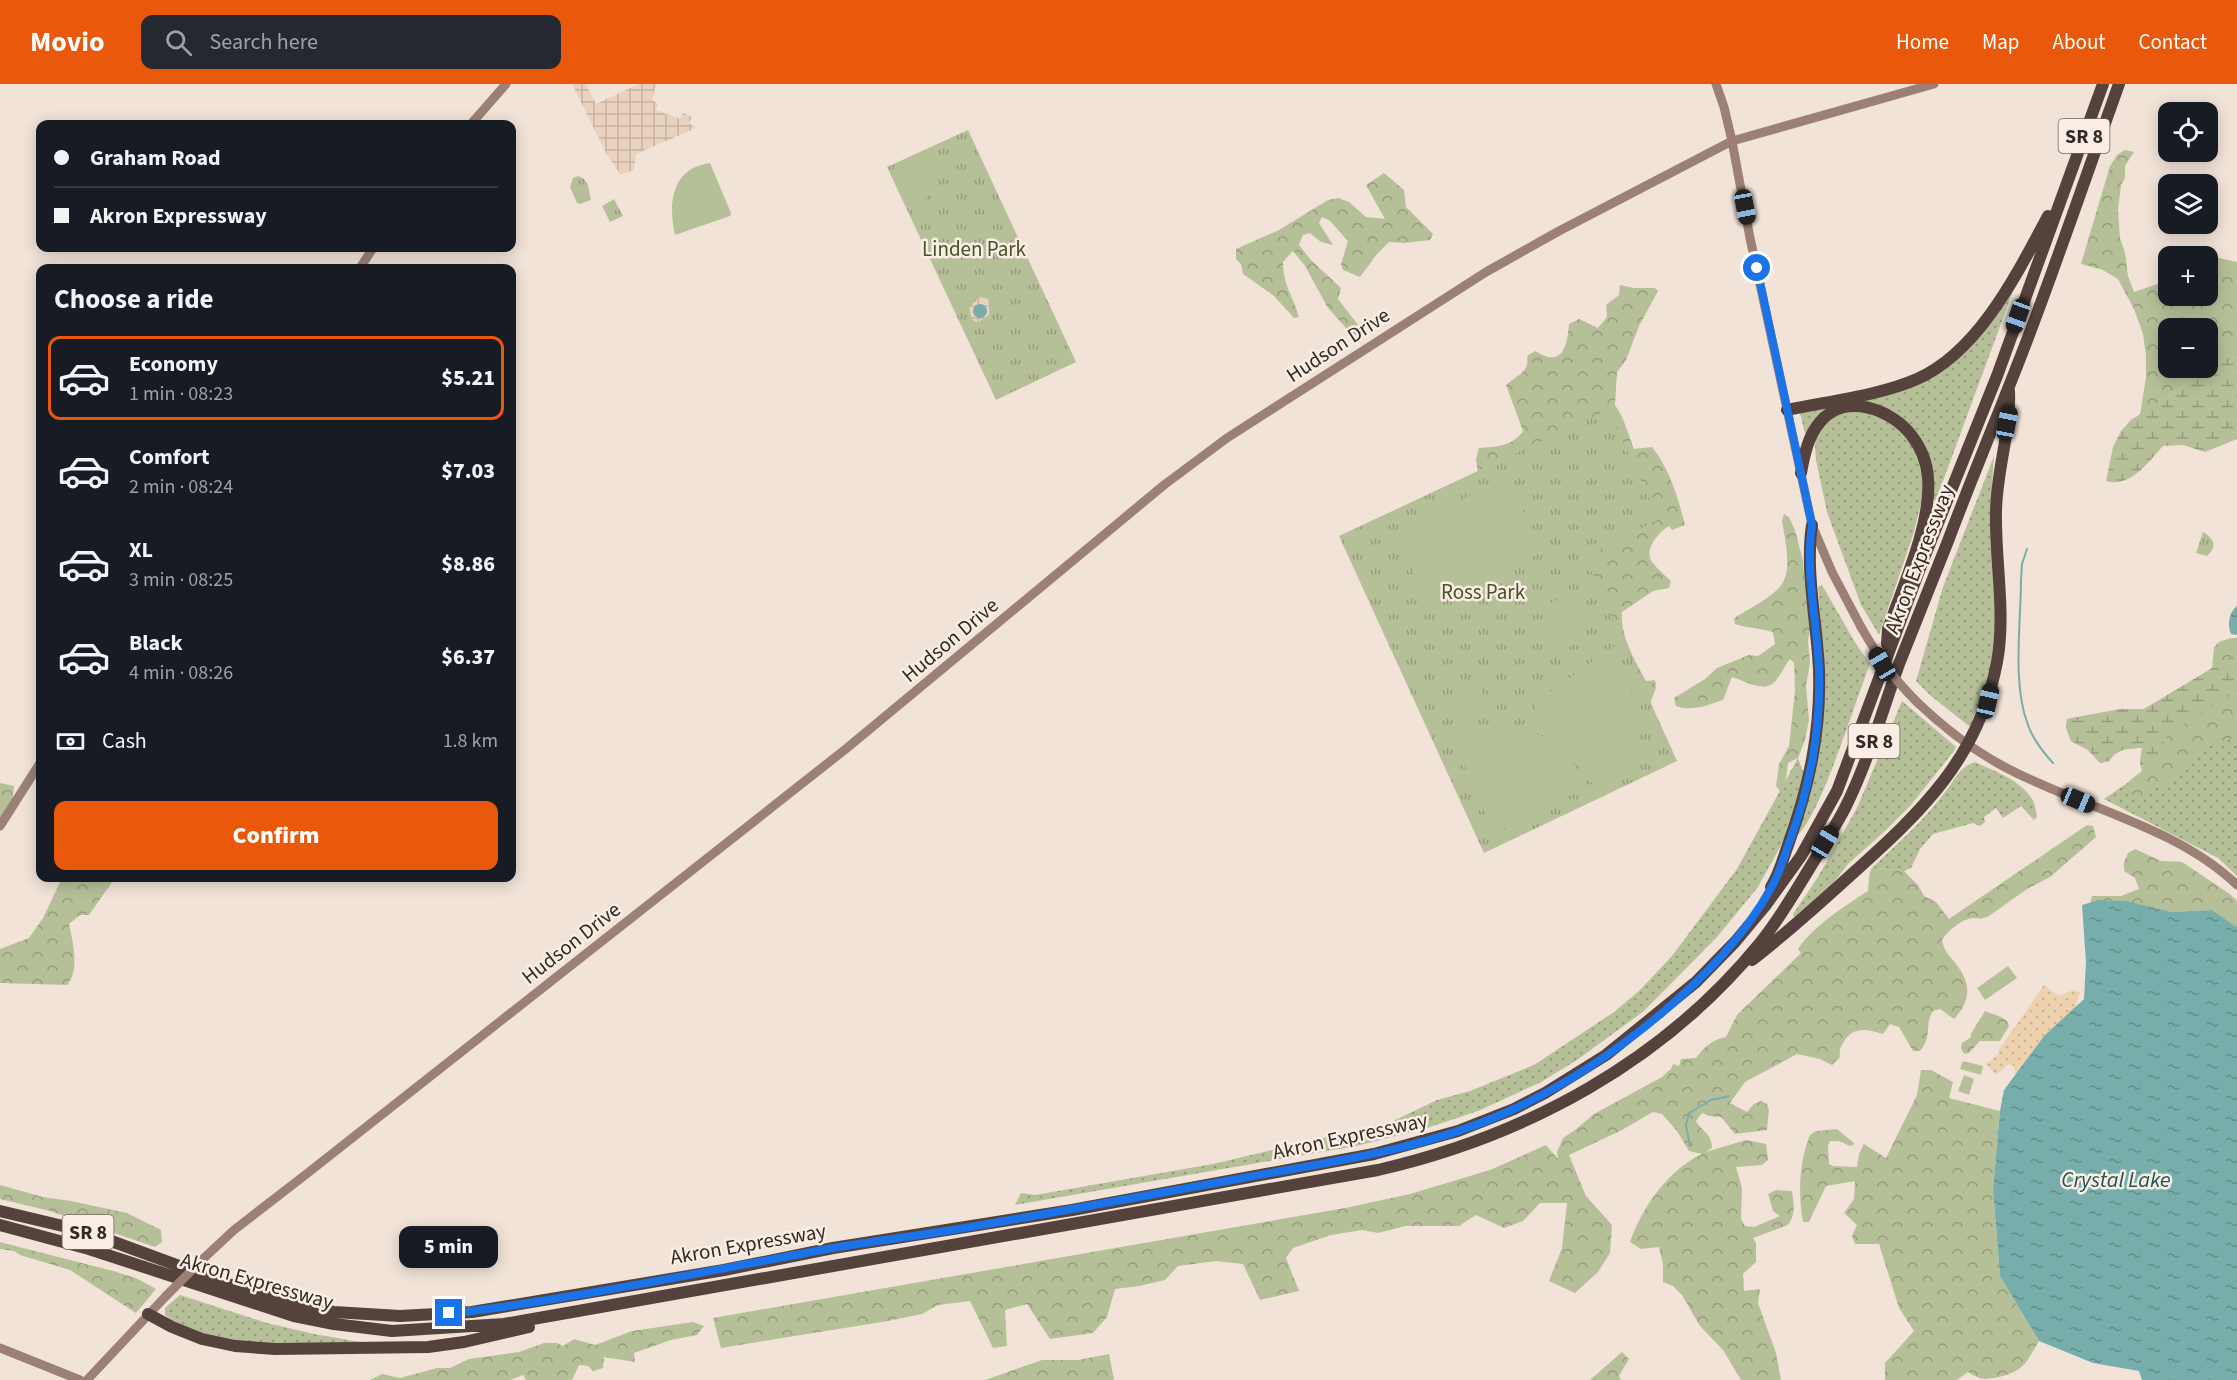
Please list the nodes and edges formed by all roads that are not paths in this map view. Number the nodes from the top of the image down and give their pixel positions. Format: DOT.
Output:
graph roads {
  1 [pos="506,84"];
  2 [pos="1716,84"];
  3 [pos="1934,84"];
  4 [pos="2118,85"];
  5 [pos="2102,88"];
  6 [pos="474,120"];
  7 [pos="1732,141"];
  8 [pos="2068,181"];
  9 [pos="2009,387"];
  10 [pos="1787,410"];
  11 [pos="1801,473"];
  12 [pos="1812,525"];
  13 [pos="1885,662"];
  14 [pos="1969,744"];
  15 [pos="36,769"];
  16 [pos="0,826"];
  17 [pos="2237,885"];
  18 [pos="1735,942"];
  19 [pos="1727,979"];
  20 [pos="0,1211"];
  21 [pos="0,1225"];
  22 [pos="596,1310"];
  23 [pos="148,1314"];
  24 [pos="0,1348"];
  25 [pos="80,1380"];
  26 [pos="87,1380"];
  1 -- 6 [label="street"];
  2 -- 7 [label="street"];
  3 -- 7 [label="street, Hudson Drive"];
  4 -- 9 [label="highway, Akron Expressway / SR 8"];
  5 -- 8 [label="highway, Akron Expressway / SR 8"];
  7 -- 10 [label="street"];
  7 -- 23 [label="street, Hudson Drive, bridge"];
  8 -- 10 [label="highway"];
  8 -- 13 [label="highway, Akron Expressway / SR 8"];
  9 -- 14 [label="highway"];
  9 -- 19 [label="highway, Akron Expressway / SR 8"];
  10 -- 11 [label="street"];
  11 -- 12 [label="street"];
  11 -- 13 [label="highway"];
  12 -- 14 [label="street, bridge"];
  12 -- 18 [label="highway"];
  13 -- 18 [label="highway, Akron Expressway / SR 8"];
  14 -- 17 [label="street"];
  14 -- 19 [label="highway"];
  15 -- 16 [label="street"];
  18 -- 20 [label="highway, Akron Expressway / SR 8"];
  19 -- 22 [label="highway, Akron Expressway / SR 8"];
  21 -- 22 [label="highway, Akron Expressway / SR 8"];
  22 -- 23 [label="highway"];
  23 -- 26 [label="street, Hudson Drive"];
  24 -- 25 [label="street"];
}
